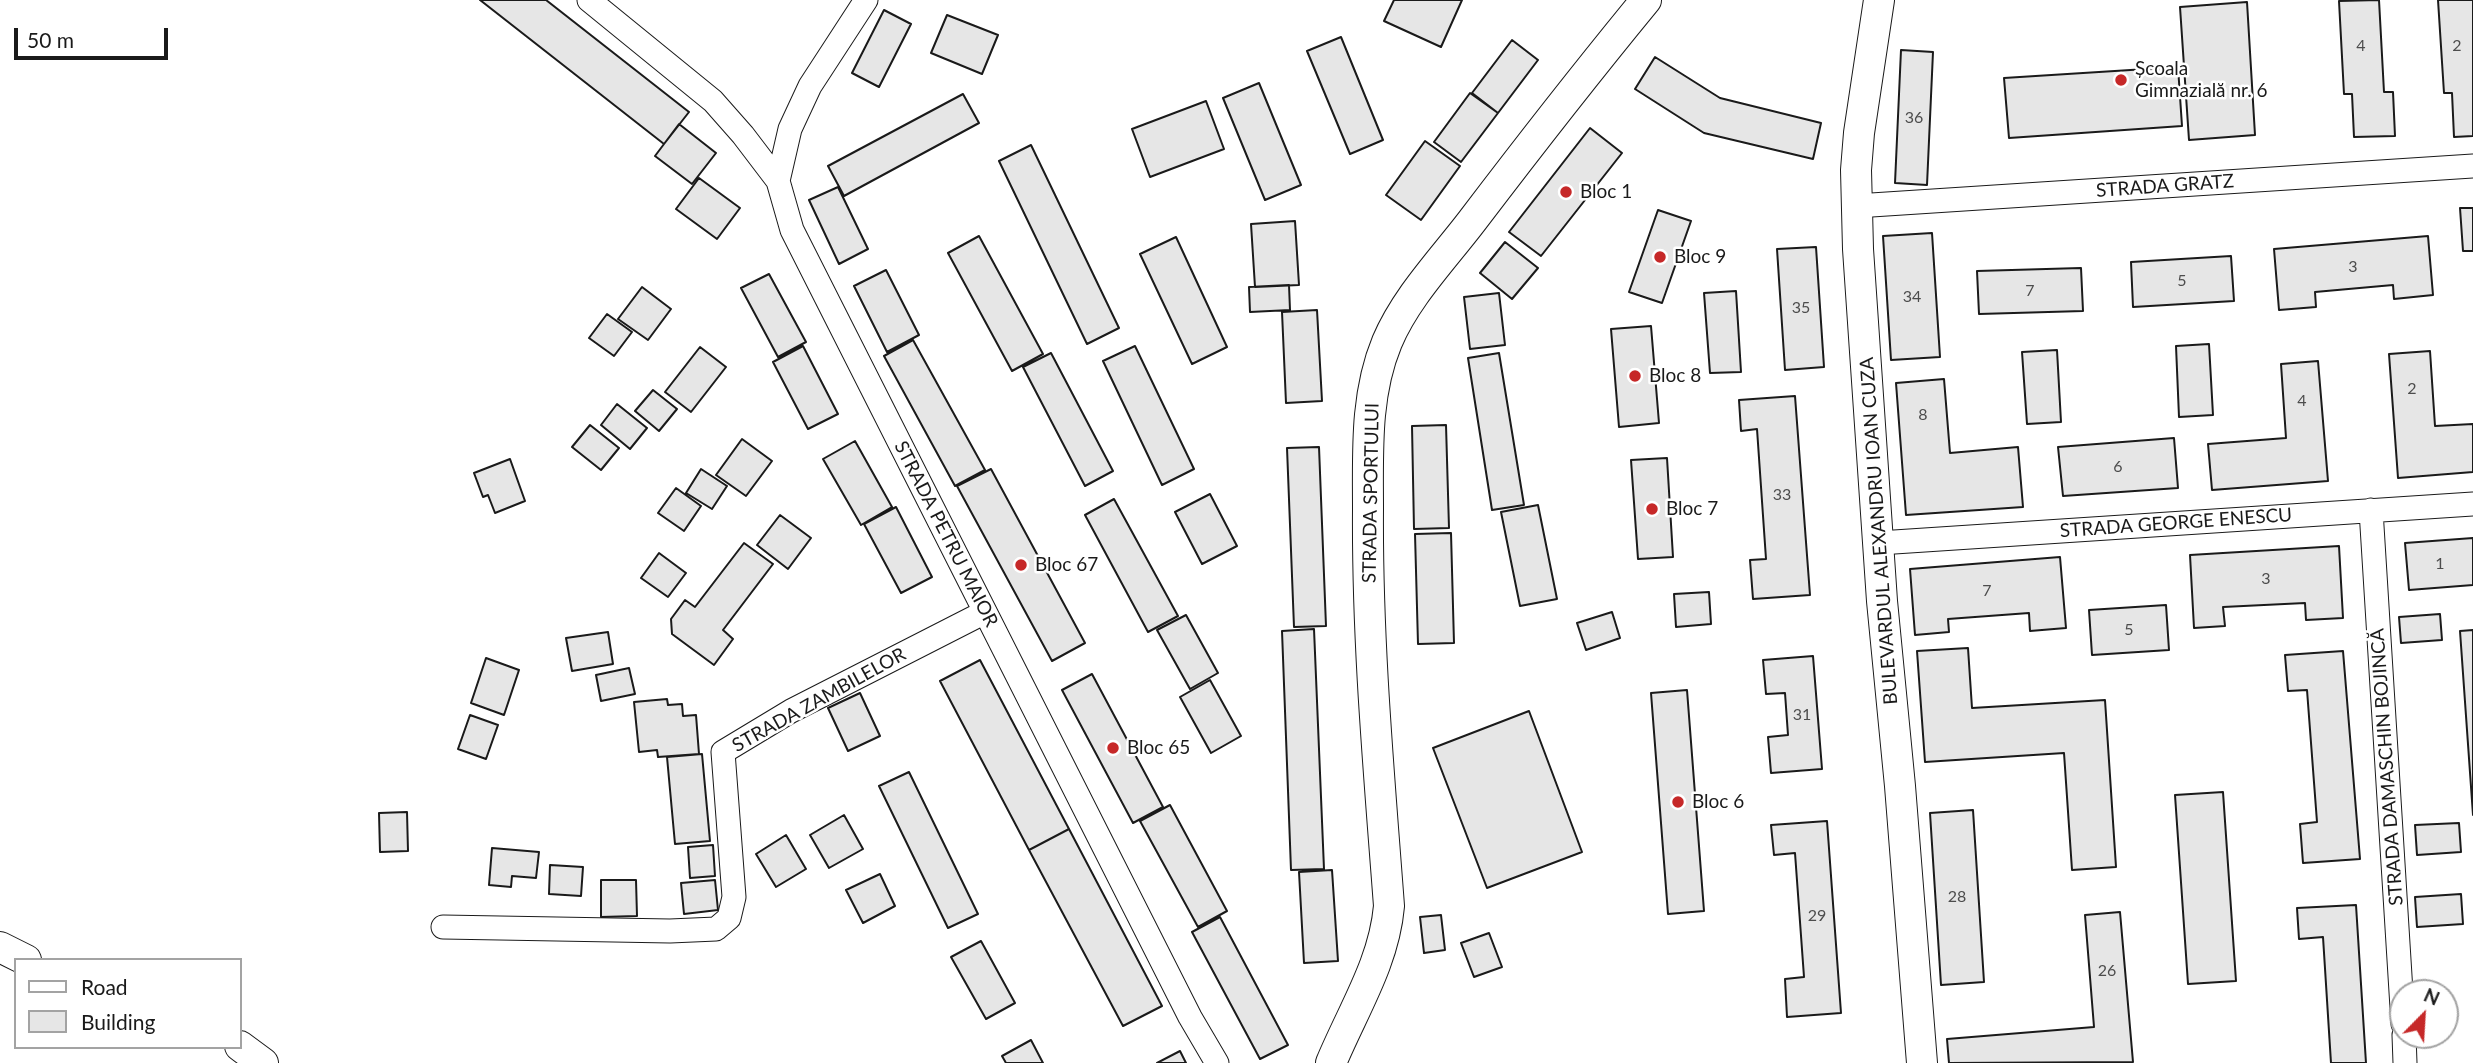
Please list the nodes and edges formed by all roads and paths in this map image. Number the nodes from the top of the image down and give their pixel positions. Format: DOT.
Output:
graph roads {
  1 [pos="589,0"];
  2 [pos="866,0"];
  3 [pos="1646,0"];
  4 [pos="1879,0"];
  5 [pos="2473,166"];
  6 [pos="778,181"];
  7 [pos="1856,206"];
  8 [pos="2473,504"];
  9 [pos="2371,510"];
  10 [pos="1879,543"];
  11 [pos="985,612"];
  12 [pos="443,927"];
  13 [pos="0,947"];
  14 [pos="22,958"];
  15 [pos="2400,979"];
  16 [pos="242,1047"];
  17 [pos="263,1063"];
  18 [pos="1217,1063"];
  19 [pos="1331,1063"];
  20 [pos="1922,1063"];
  1 -- 6 [label="street"];
  2 -- 6 [label="street, STRADA PETRU MAIOR"];
  3 -- 19 [label="main road, STRADA SPORTULUI"];
  4 -- 7 [label="main road, BULEVARDUL ALEXANDRU IOAN CUZA"];
  5 -- 7 [label="street, STRADA GRATZ"];
  6 -- 11 [label="street, STRADA PETRU MAIOR"];
  7 -- 10 [label="main road, BULEVARDUL ALEXANDRU IOAN CUZA"];
  8 -- 9 [label="street, STRADA GEORGE ENESCU"];
  9 -- 10 [label="street, STRADA GEORGE ENESCU"];
  9 -- 15 [label="street, STRADA DAMASCHIN BOJINCĂ"];
  10 -- 20 [label="main road, BULEVARDUL ALEXANDRU IOAN CUZA"];
  11 -- 12 [label="street, STRADA ZAMBILELOR"];
  11 -- 18 [label="street, STRADA PETRU MAIOR"];
  13 -- 14 [label="main road"];
  16 -- 17 [label="main road"];
}
